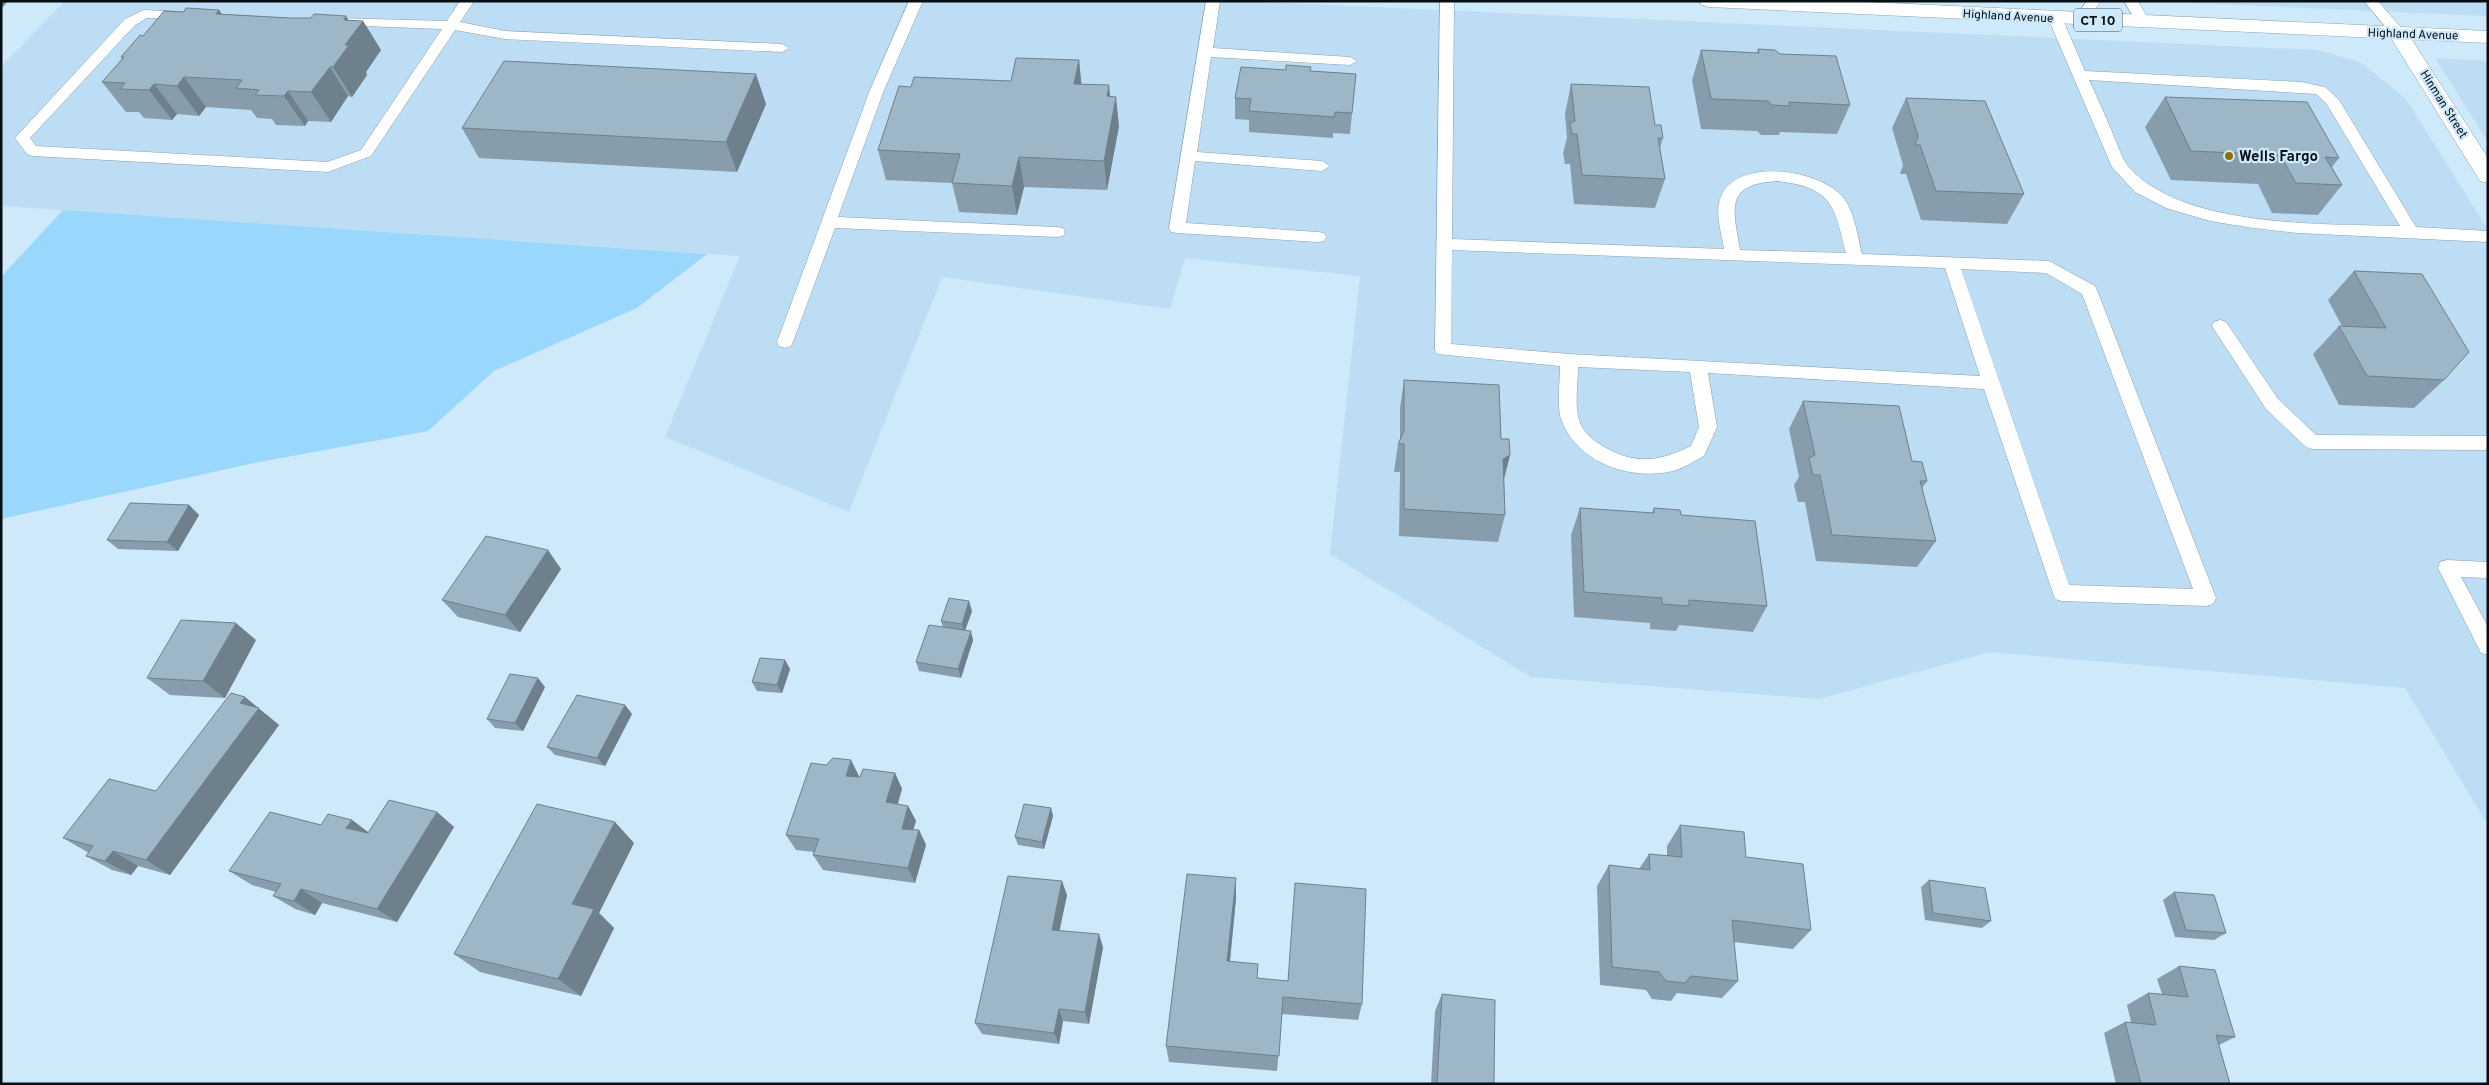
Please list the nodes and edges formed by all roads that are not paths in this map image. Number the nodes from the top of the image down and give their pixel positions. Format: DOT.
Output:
graph roads {
  1 [pos="468,1"];
  2 [pos="916,1"];
  3 [pos="1213,1"];
  4 [pos="1447,1"];
  5 [pos="1709,1"];
  6 [pos="2094,1"];
  7 [pos="2130,1"];
  8 [pos="2371,1"];
  9 [pos="204,16"];
  10 [pos="2055,18"];
  11 [pos="2081,19"];
  12 [pos="322,20"];
  13 [pos="2143,22"];
  14 [pos="451,25"];
  15 [pos="2398,34"];
  16 [pos="2488,37"];
  17 [pos="782,48"];
  18 [pos="1205,52"];
  19 [pos="1350,60"];
  20 [pos="2080,75"];
  21 [pos="1189,156"];
  22 [pos="1322,166"];
  23 [pos="2488,176"];
  24 [pos="830,222"];
  25 [pos="1057,232"];
  26 [pos="2411,232"];
  27 [pos="1318,237"];
  28 [pos="2488,237"];
  29 [pos="1444,244"];
  30 [pos="1733,255"];
  31 [pos="1855,259"];
  32 [pos="1951,262"];
  33 [pos="2220,326"];
  34 [pos="785,342"];
  35 [pos="1569,360"];
  36 [pos="1698,366"];
  37 [pos="1992,383"];
  38 [pos="2488,443"];
  39 [pos="2488,570"];
  40 [pos="2488,647"];
  1 -- 14 [label="lane"];
  2 -- 24 [label="lane"];
  3 -- 18 [label="lane"];
  4 -- 29 [label="lane"];
  5 -- 10 [label="main road, Highland Avenue / CT 10"];
  6 -- 11 [label="lane"];
  7 -- 13 [label="lane"];
  8 -- 15 [label="lane"];
  9 -- 14 [label="lane"];
  10 -- 11 [label="main road, Highland Avenue / CT 10"];
  10 -- 20 [label="lane"];
  11 -- 13 [label="main road, Highland Avenue / CT 10"];
  12 -- 14 [label="lane"];
  13 -- 15 [label="main road, Highland Avenue / CT 10"];
  14 -- 17 [label="lane"];
  15 -- 16 [label="main road, Highland Avenue / CT 10"];
  15 -- 23 [label="main road, Hinman Street"];
  18 -- 19 [label="lane"];
  18 -- 21 [label="lane"];
  20 -- 26 [label="lane"];
  20 -- 26 [label="lane"];
  21 -- 22 [label="lane"];
  21 -- 27 [label="lane"];
  24 -- 25 [label="lane"];
  24 -- 34 [label="lane"];
  26 -- 28 [label="lane"];
  29 -- 30 [label="lane"];
  29 -- 35 [label="lane"];
  30 -- 31 [label="lane"];
  30 -- 31 [label="lane"];
  31 -- 32 [label="lane"];
  32 -- 37 [label="lane"];
  32 -- 37 [label="lane"];
  33 -- 38 [label="lane"];
  35 -- 36 [label="lane"];
  35 -- 36 [label="lane"];
  36 -- 37 [label="lane"];
  39 -- 40 [label="lane"];
}
